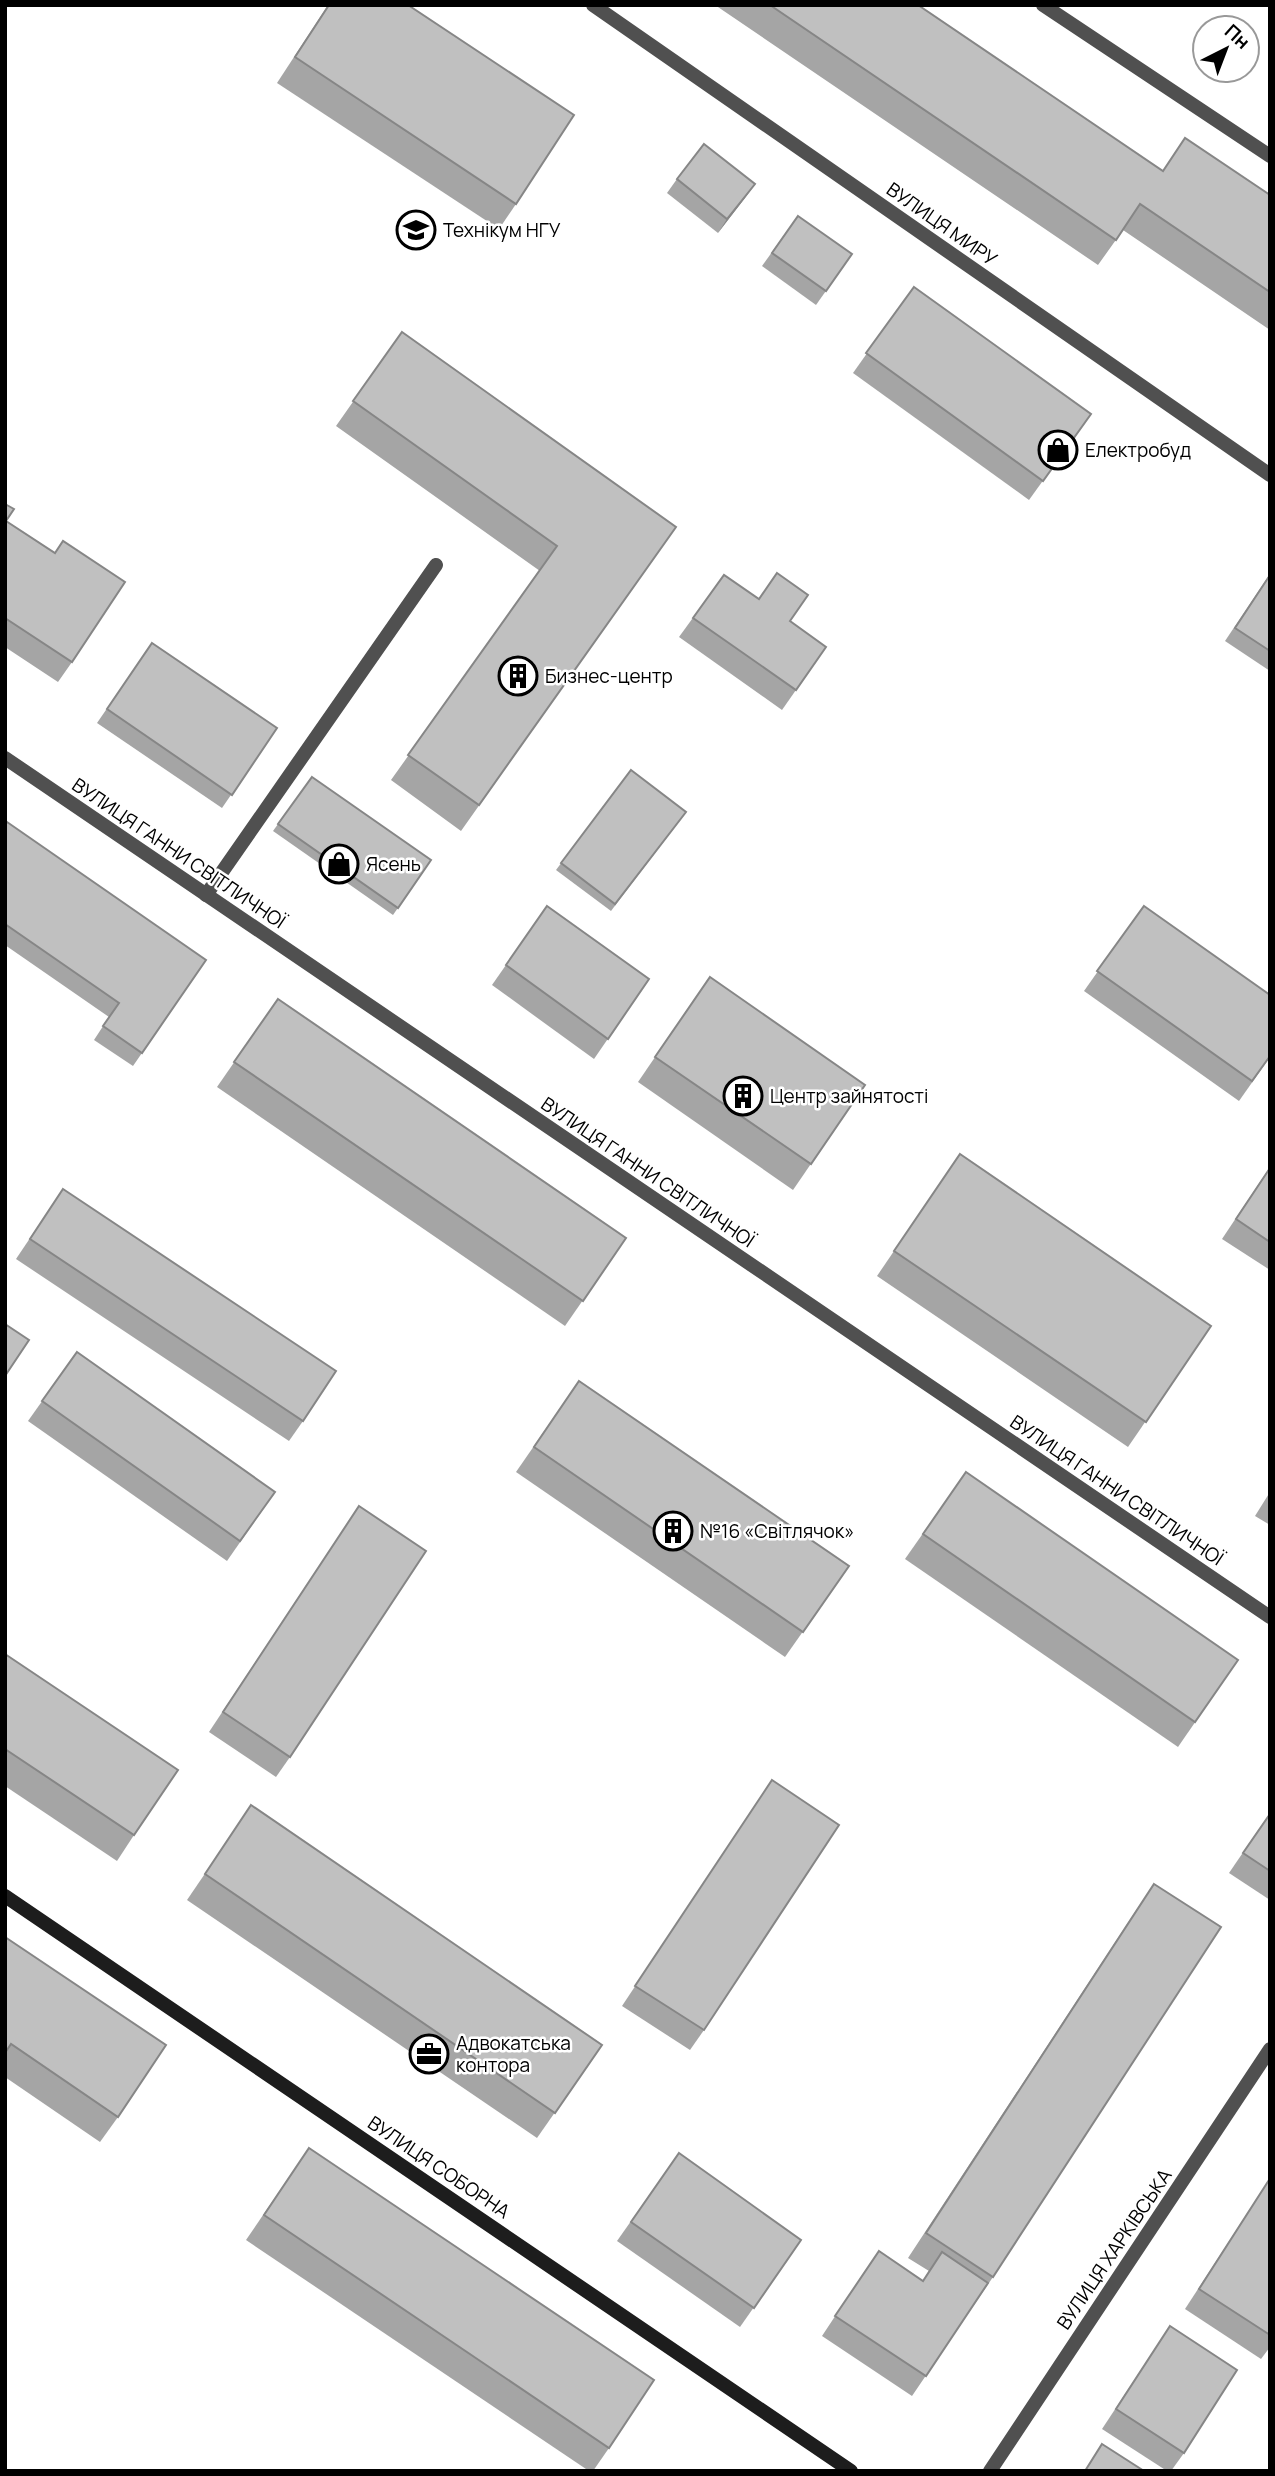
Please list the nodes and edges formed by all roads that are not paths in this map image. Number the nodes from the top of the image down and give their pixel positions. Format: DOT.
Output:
graph roads {
  1 [pos="593,5"];
  2 [pos="1043,5"];
  3 [pos="1270,156"];
  4 [pos="1270,475"];
  5 [pos="436,565"];
  6 [pos="5,758"];
  7 [pos="206,895"];
  8 [pos="1270,1617"];
  9 [pos="5,1896"];
  10 [pos="1270,2049"];
  11 [pos="851,2471"];
  12 [pos="990,2471"];
  1 -- 4 [label="street, ВУЛИЦЯ МИРУ"];
  2 -- 3 [label="street"];
  5 -- 7 [label="street"];
  6 -- 7 [label="street, ВУЛИЦЯ ГАННИ СВІТЛИЧНОЇ"];
  7 -- 8 [label="street, ВУЛИЦЯ ГАННИ СВІТЛИЧНОЇ"];
  9 -- 11 [label="street, ВУЛИЦЯ СОБОРНА"];
  10 -- 12 [label="street, ВУЛИЦЯ ХАРКІВСЬКА"];
}
